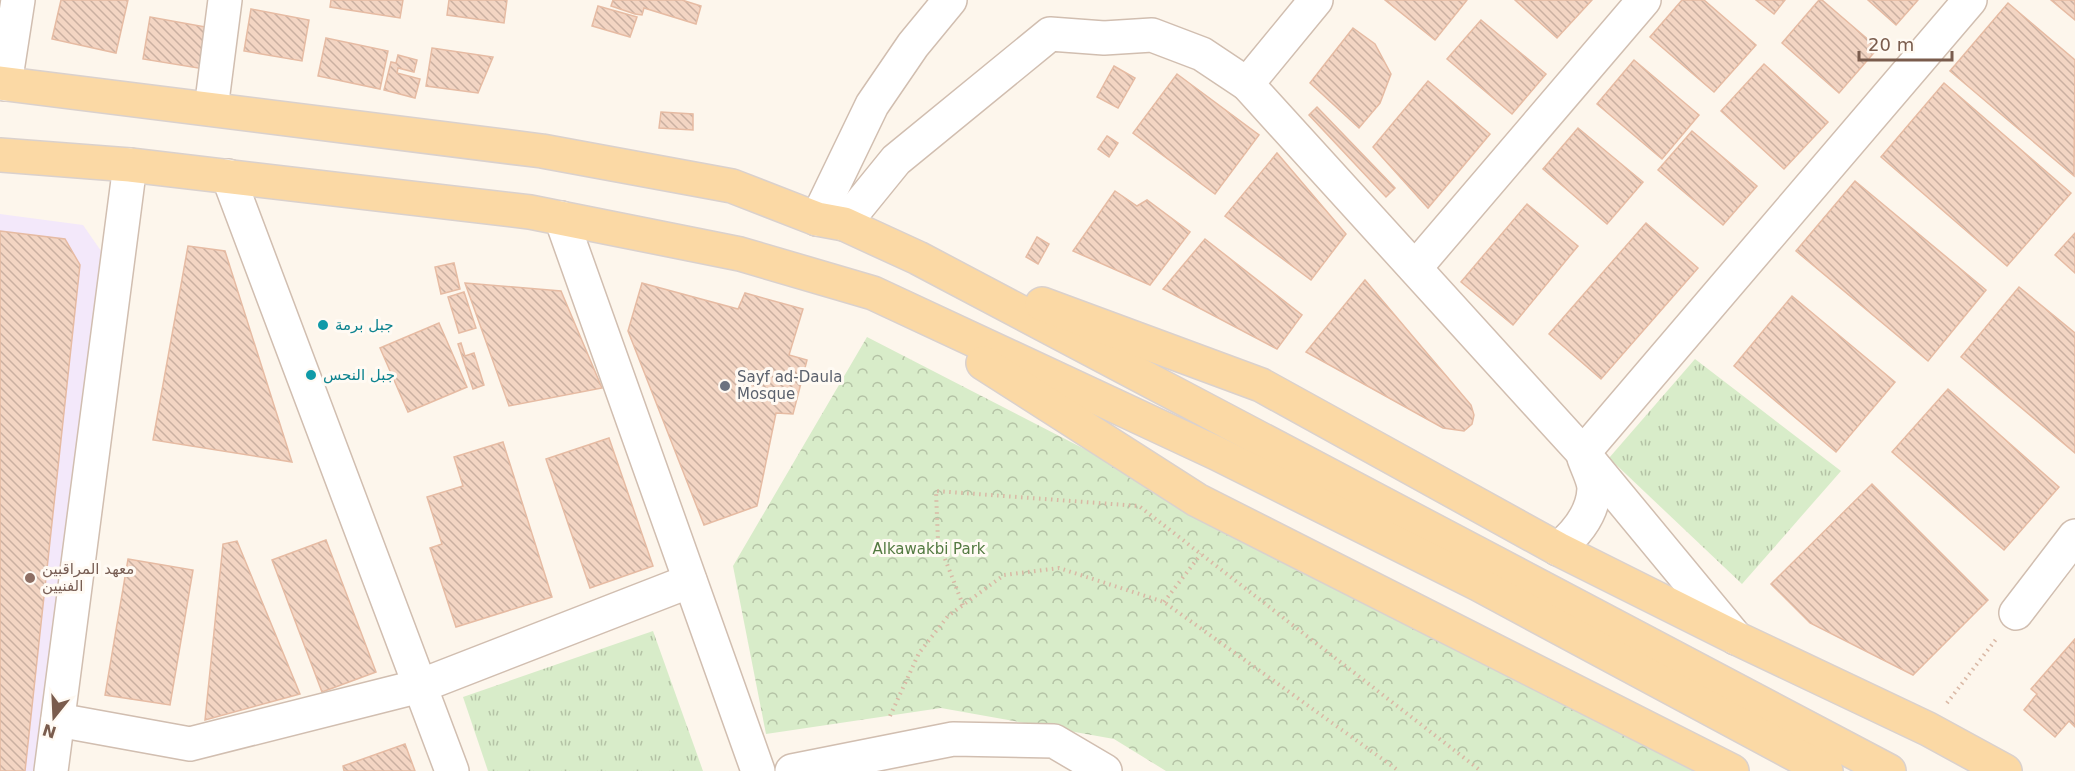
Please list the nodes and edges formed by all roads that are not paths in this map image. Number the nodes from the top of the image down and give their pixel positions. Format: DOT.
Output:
graph roads {
  1 [pos="18,0"];
  2 [pos="225,0"];
  3 [pos="950,0"];
  4 [pos="1316,0"];
  5 [pos="1644,0"];
  6 [pos="1970,0"];
  7 [pos="3,83"];
  8 [pos="1247,84"];
  9 [pos="211,109"];
  10 [pos="6,159"];
  11 [pos="130,165"];
  12 [pos="228,176"];
  13 [pos="561,218"];
  14 [pos="830,222"];
  15 [pos="918,258"];
  16 [pos="1415,268"];
  17 [pos="873,293"];
  18 [pos="1583,453"];
  19 [pos="2075,536"];
  20 [pos="1558,549"];
  21 [pos="690,580"];
  22 [pos="2016,613"];
  23 [pos="1736,638"];
  24 [pos="420,686"];
  25 [pos="58,720"];
  26 [pos="51,771"];
  27 [pos="452,771"];
  28 [pos="758,771"];
  29 [pos="792,771"];
  30 [pos="1106,771"];
  31 [pos="1732,771"];
  32 [pos="1826,771"];
  33 [pos="1889,771"];
  34 [pos="2005,771"];
  1 -- 7 [label="street"];
  2 -- 9 [label="street"];
  3 -- 14 [label="street"];
  4 -- 8 [label="street"];
  5 -- 16 [label="street"];
  6 -- 18 [label="street"];
  7 -- 9 [label="main road"];
  8 -- 14 [label="street"];
  8 -- 16 [label="street"];
  9 -- 14 [label="main road"];
  10 -- 11 [label="main road"];
  11 -- 12 [label="main road"];
  11 -- 25 [label="street"];
  12 -- 13 [label="main road"];
  12 -- 24 [label="street"];
  13 -- 17 [label="main road"];
  13 -- 21 [label="street"];
  14 -- 15 [label="main road"];
  15 -- 20 [label="main road"];
  15 -- 33 [label="main road"];
  16 -- 18 [label="street"];
  17 -- 31 [label="main road"];
  17 -- 32 [label="main road"];
  18 -- 20 [label="street"];
  18 -- 23 [label="street"];
  19 -- 22 [label="street"];
  20 -- 23 [label="main road"];
  21 -- 24 [label="street"];
  21 -- 28 [label="street"];
  23 -- 34 [label="main road"];
  24 -- 25 [label="street"];
  24 -- 27 [label="street"];
  25 -- 26 [label="street"];
  29 -- 30 [label="street"];
}
